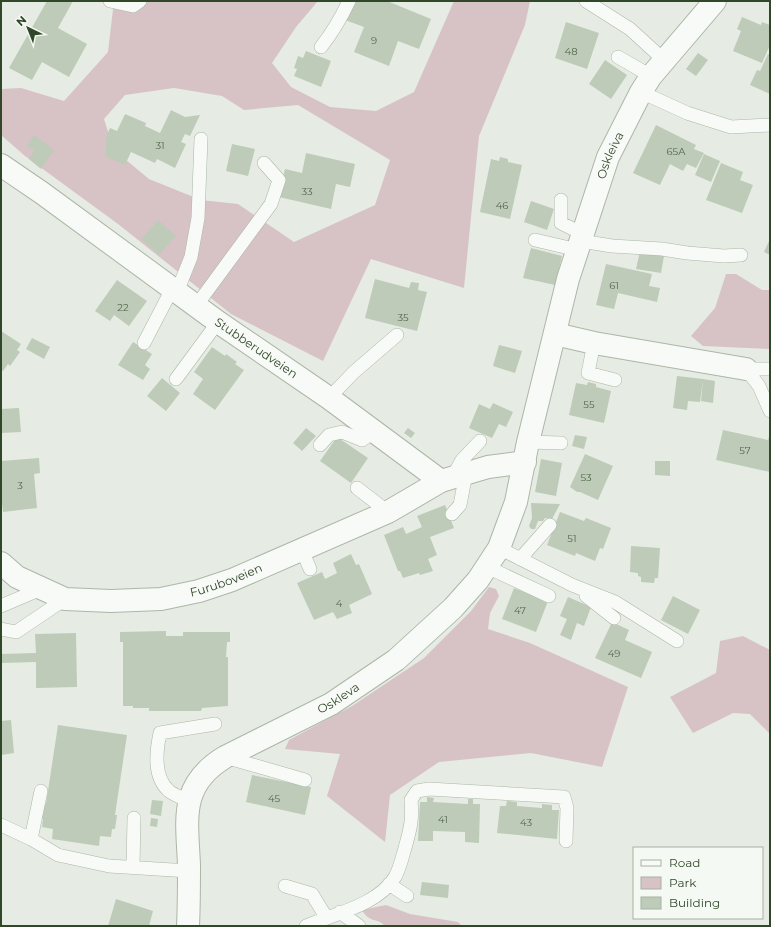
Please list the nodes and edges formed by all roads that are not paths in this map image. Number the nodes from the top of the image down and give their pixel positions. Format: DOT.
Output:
graph roads {
  1 [pos="110,1"];
  2 [pos="140,1"];
  3 [pos="349,1"];
  4 [pos="586,1"];
  5 [pos="715,1"];
  6 [pos="321,47"];
  7 [pos="618,57"];
  8 [pos="652,76"];
  9 [pos="770,125"];
  10 [pos="201,139"];
  11 [pos="264,163"];
  12 [pos="1,164"];
  13 [pos="561,200"];
  14 [pos="535,240"];
  15 [pos="580,242"];
  16 [pos="741,255"];
  17 [pos="174,290"];
  18 [pos="196,306"];
  19 [pos="218,322"];
  20 [pos="397,334"];
  21 [pos="555,334"];
  22 [pos="144,343"];
  23 [pos="594,343"];
  24 [pos="746,369"];
  25 [pos="770,369"];
  26 [pos="176,379"];
  27 [pos="615,380"];
  28 [pos="329,398"];
  29 [pos="770,411"];
  30 [pos="374,432"];
  31 [pos="480,441"];
  32 [pos="561,444"];
  33 [pos="320,445"];
  34 [pos="526,452"];
  35 [pos="453,477"];
  36 [pos="357,488"];
  37 [pos="388,512"];
  38 [pos="452,514"];
  39 [pos="550,524"];
  40 [pos="499,548"];
  41 [pos="520,559"];
  42 [pos="1,564"];
  43 [pos="487,567"];
  44 [pos="572,585"];
  45 [pos="41,589"];
  46 [pos="549,596"];
  47 [pos="65,599"];
  48 [pos="1,606"];
  49 [pos="614,618"];
  50 [pos="1,629"];
  51 [pos="677,641"];
  52 [pos="216,724"];
  53 [pos="225,757"];
  54 [pos="305,780"];
  55 [pos="41,791"];
  56 [pos="189,802"];
  57 [pos="134,818"];
  58 [pos="2,825"];
  59 [pos="32,839"];
  60 [pos="566,841"];
  61 [pos="133,867"];
  62 [pos="189,871"];
  63 [pos="389,884"];
  64 [pos="285,886"];
  65 [pos="407,896"];
  66 [pos="340,912"];
  67 [pos="326,917"];
  68 [pos="188,926"];
  69 [pos="306,926"];
  70 [pos="359,926"];
  1 -- 2 [label="lane"];
  3 -- 6 [label="lane"];
  4 -- 8 [label="lane"];
  5 -- 8 [label="street, Oskleiva"];
  7 -- 8 [label="lane"];
  8 -- 9 [label="lane"];
  8 -- 15 [label="street, Oskleiva"];
  10 -- 17 [label="lane"];
  11 -- 18 [label="lane"];
  12 -- 17 [label="street, Stubberudveien"];
  13 -- 15 [label="lane"];
  14 -- 15 [label="lane"];
  15 -- 16 [label="lane"];
  15 -- 21 [label="street, Oskleiva"];
  17 -- 18 [label="street, Stubberudveien"];
  17 -- 22 [label="lane"];
  18 -- 19 [label="street, Stubberudveien"];
  19 -- 26 [label="lane"];
  19 -- 28 [label="street, Stubberudveien"];
  20 -- 28 [label="lane"];
  21 -- 23 [label="street"];
  21 -- 34 [label="street, Oskleiva"];
  23 -- 24 [label="street"];
  23 -- 27 [label="lane"];
  24 -- 25 [label="lane"];
  24 -- 29 [label="lane"];
  28 -- 30 [label="street, Stubberudveien"];
  30 -- 33 [label="lane"];
  30 -- 35 [label="street, Stubberudveien"];
  31 -- 35 [label="lane"];
  32 -- 34 [label="lane"];
  34 -- 35 [label="street"];
  34 -- 40 [label="street, Oskleva"];
  35 -- 37 [label="street, Furuboveien"];
  35 -- 38 [label="lane"];
  36 -- 37 [label="lane"];
  37 -- 47 [label="street, Furuboveien"];
  39 -- 41 [label="lane"];
  40 -- 41 [label="lane"];
  40 -- 43 [label="street, Oskleva"];
  41 -- 44 [label="lane"];
  42 -- 45 [label="street, Furuboveien"];
  43 -- 46 [label="lane"];
  43 -- 53 [label="street, Oskleva"];
  44 -- 49 [label="lane"];
  44 -- 51 [label="lane"];
  45 -- 47 [label="street, Furuboveien"];
  45 -- 48 [label="lane"];
  47 -- 50 [label="lane"];
  52 -- 56 [label="lane"];
  53 -- 54 [label="lane"];
  53 -- 56 [label="street, Oskleva"];
  55 -- 59 [label="lane"];
  56 -- 62 [label="street, Oskleva"];
  57 -- 61 [label="lane"];
  58 -- 59 [label="lane"];
  59 -- 61 [label="lane"];
  60 -- 63 [label="lane"];
  61 -- 62 [label="lane"];
  62 -- 68 [label="street, Oskleva"];
  63 -- 65 [label="lane"];
  63 -- 66 [label="lane"];
  64 -- 67 [label="lane"];
  66 -- 67 [label="lane"];
  66 -- 70 [label="lane"];
  67 -- 69 [label="lane"];
}
